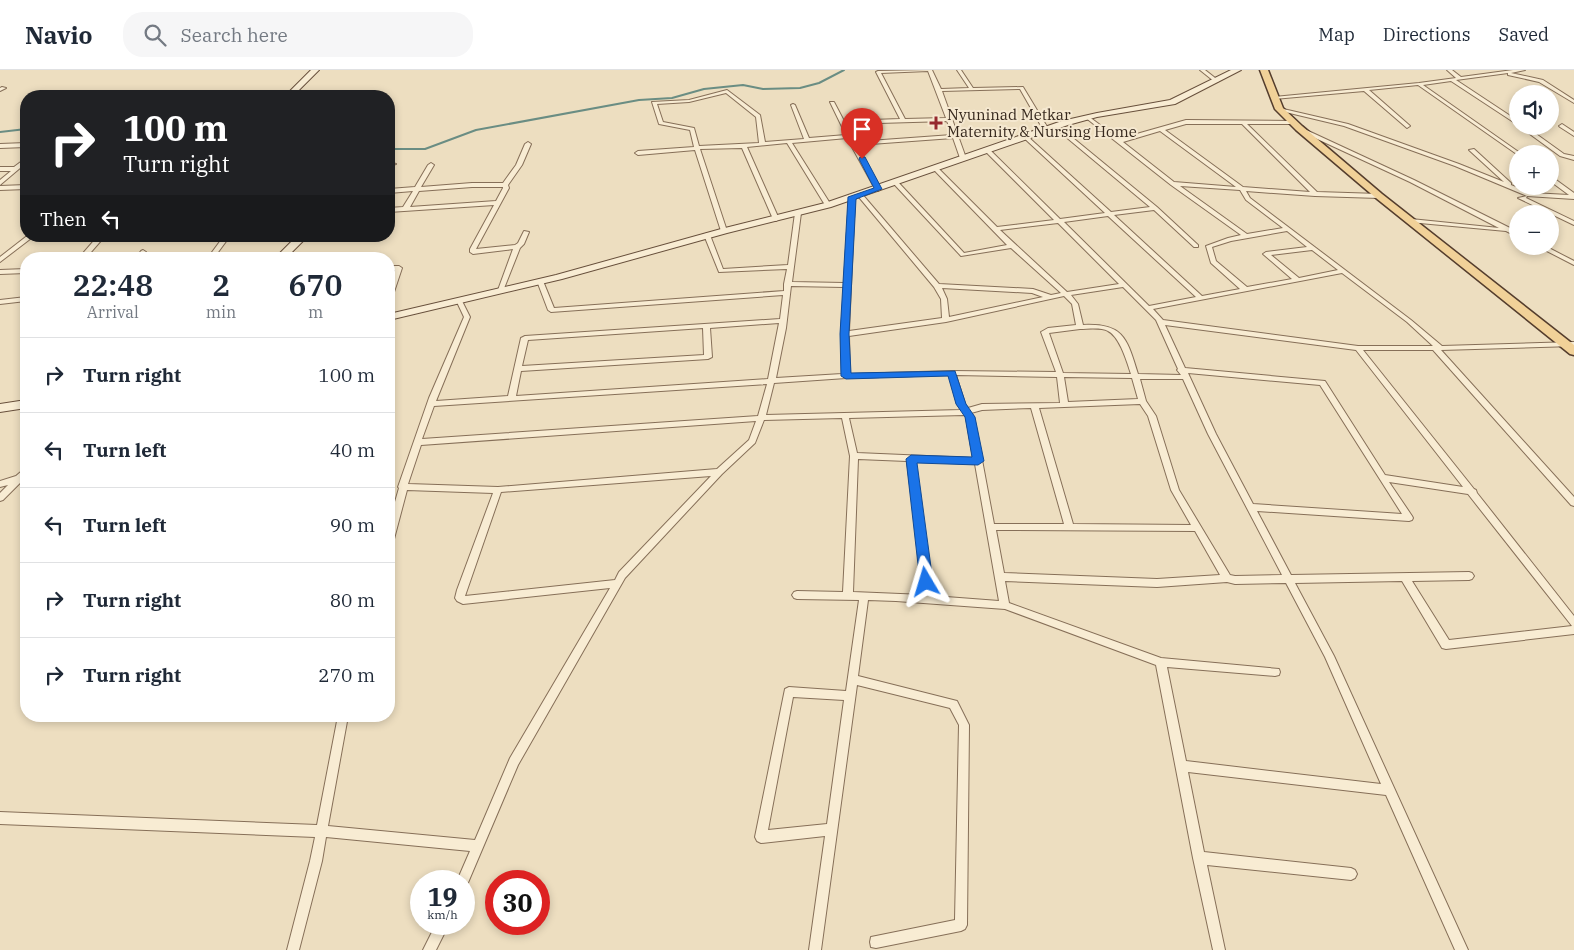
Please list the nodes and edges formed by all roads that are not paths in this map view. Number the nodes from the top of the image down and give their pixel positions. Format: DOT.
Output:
graph roads {
  1 [pos="315,70"];
  2 [pos="930,70"];
  3 [pos="959,70"];
  4 [pos="1202,70"];
  5 [pos="1237,70"];
  6 [pos="1264,70"];
  7 [pos="1449,70"];
  8 [pos="1488,70"];
  9 [pos="1523,70"];
  10 [pos="1505,73"];
  11 [pos="1494,75"];
  12 [pos="1461,78"];
  13 [pos="1452,80"];
  14 [pos="1216,81"];
  15 [pos="1419,84"];
  16 [pos="971,88"];
  17 [pos="295,90"];
  18 [pos="939,90"];
  19 [pos="1365,90"];
  20 [pos="1274,98"];
  21 [pos="1574,102"];
  22 [pos="832,104"];
  23 [pos="793,105"];
  24 [pos="1279,109"];
  25 [pos="1088,117"];
  26 [pos="1509,118"];
  27 [pos="949,119"];
  28 [pos="903,120"];
  29 [pos="1244,122"];
  30 [pos="842,123"];
  31 [pos="1296,125"];
  32 [pos="1056,126"];
  33 [pos="1407,126"];
  34 [pos="1562,126"];
  35 [pos="1161,129"];
  36 [pos="1046,130"];
  37 [pos="1574,134"];
  38 [pos="1534,135"];
  39 [pos="850,136"];
  40 [pos="955,136"];
  41 [pos="1026,137"];
  42 [pos="807,139"];
  43 [pos="1119,141"];
  44 [pos="789,142"];
  45 [pos="762,143"];
  46 [pos="528,144"];
  47 [pos="854,144"];
  48 [pos="20,145"];
  49 [pos="0,146"];
  50 [pos="744,146"];
  51 [pos="697,148"];
  52 [pos="1509,148"];
  53 [pos="987,150"];
  54 [pos="1472,150"];
  55 [pos="638,153"];
  56 [pos="963,158"];
  57 [pos="1574,158"];
  58 [pos="20,165"];
  59 [pos="431,165"];
  60 [pos="0,169"];
  61 [pos="16,169"];
  62 [pos="936,169"];
  63 [pos="0,182"];
  64 [pos="896,183"];
  65 [pos="1173,184"];
  66 [pos="1509,184"];
  67 [pos="506,185"];
  68 [pos="1559,185"];
  69 [pos="1509,186"];
  70 [pos="20,187"];
  71 [pos="0,188"];
  72 [pos="417,188"];
  73 [pos="1241,188"];
  74 [pos="878,189"];
  75 [pos="395,190"];
  76 [pos="1315,194"];
  77 [pos="1530,195"];
  78 [pos="856,196"];
  79 [pos="1379,196"];
  80 [pos="1574,196"];
  81 [pos="498,203"];
  82 [pos="828,205"];
  83 [pos="406,208"];
  84 [pos="1155,208"];
  85 [pos="395,209"];
  86 [pos="798,213"];
  87 [pos="1109,214"];
  88 [pos="776,219"];
  89 [pos="1059,220"];
  90 [pos="1411,221"];
  91 [pos="1574,223"];
  92 [pos="996,229"];
  93 [pos="1289,230"];
  94 [pos="1507,230"];
  95 [pos="724,231"];
  96 [pos="526,232"];
  97 [pos="708,235"];
  98 [pos="1247,236"];
  99 [pos="23,242"];
  100 [pos="97,242"];
  101 [pos="297,242"];
  102 [pos="1012,246"];
  103 [pos="1196,246"];
  104 [pos="517,247"];
  105 [pos="1314,248"];
  106 [pos="87,252"];
  107 [pos="286,252"];
  108 [pos="1558,255"];
  109 [pos="0,260"];
  110 [pos="1574,263"];
  111 [pos="790,267"];
  112 [pos="395,268"];
  113 [pos="20,271"];
  114 [pos="1344,271"];
  115 [pos="0,272"];
  116 [pos="395,280"];
  117 [pos="1298,280"];
  118 [pos="540,281"];
  119 [pos="847,285"];
  120 [pos="1124,285"];
  121 [pos="937,286"];
  122 [pos="787,288"];
  123 [pos="501,290"];
  124 [pos="1246,290"];
  125 [pos="1066,294"];
  126 [pos="1050,297"];
  127 [pos="1201,298"];
  128 [pos="20,300"];
  129 [pos="459,300"];
  130 [pos="0,302"];
  131 [pos="1148,308"];
  132 [pos="395,316"];
  133 [pos="946,320"];
  134 [pos="783,321"];
  135 [pos="1161,322"];
  136 [pos="706,326"];
  137 [pos="1080,327"];
  138 [pos="845,334"];
  139 [pos="1570,344"];
  140 [pos="1358,348"];
  141 [pos="1437,348"];
  142 [pos="1574,351"];
  143 [pos="518,369"];
  144 [pos="952,373"];
  145 [pos="1183,373"];
  146 [pos="1060,374"];
  147 [pos="846,376"];
  148 [pos="1136,376"];
  149 [pos="771,380"];
  150 [pos="511,399"];
  151 [pos="1142,401"];
  152 [pos="431,404"];
  153 [pos="20,405"];
  154 [pos="1064,405"];
  155 [pos="1034,406"];
  156 [pos="0,408"];
  157 [pos="965,412"];
  158 [pos="845,416"];
  159 [pos="761,418"];
  160 [pos="418,442"];
  161 [pos="854,456"];
  162 [pos="911,459"];
  163 [pos="978,461"];
  164 [pos="719,472"];
  165 [pos="1382,478"];
  166 [pos="19,479"];
  167 [pos="0,484"];
  168 [pos="402,487"];
  169 [pos="498,490"];
  170 [pos="1473,492"];
  171 [pos="0,498"];
  172 [pos="1574,503"];
  173 [pos="1250,507"];
  174 [pos="395,515"];
  175 [pos="990,527"];
  176 [pos="1069,527"];
  177 [pos="1197,528"];
  178 [pos="1468,576"];
  179 [pos="1000,577"];
  180 [pos="1405,577"];
  181 [pos="1227,578"];
  182 [pos="1288,578"];
  183 [pos="617,583"];
  184 [pos="797,595"];
  185 [pos="848,596"];
  186 [pos="864,596"];
  187 [pos="929,599"];
  188 [pos="1005,605"];
  189 [pos="1574,623"];
  190 [pos="1574,630"];
  191 [pos="1161,662"];
  192 [pos="1275,672"];
  193 [pos="852,679"];
  194 [pos="850,696"];
  195 [pos="342,722"];
  196 [pos="1181,766"];
  197 [pos="1390,790"];
  198 [pos="0,818"];
  199 [pos="831,829"];
  200 [pos="322,831"];
  201 [pos="478,846"];
  202 [pos="1199,858"];
  203 [pos="468,870"];
  204 [pos="1351,874"];
  205 [pos="436,935"];
  206 [pos="876,942"];
  207 [pos="293,950"];
  208 [pos="429,950"];
  209 [pos="814,950"];
  210 [pos="1219,950"];
  211 [pos="1462,950"];
  1 -- 17 [label="main road"];
  2 -- 18 [label="street"];
  2 -- 28 [label="street"];
  3 -- 16 [label="street"];
  4 -- 14 [label="street"];
  5 -- 14 [label="main road"];
  6 -- 20 [label="main road"];
  7 -- 12 [label="street"];
  8 -- 11 [label="street"];
  9 -- 10 [label="street"];
  10 -- 11 [label="street"];
  10 -- 21 [label="street"];
  11 -- 12 [label="street"];
  12 -- 13 [label="street"];
  13 -- 15 [label="street"];
  13 -- 26 [label="street"];
  14 -- 25 [label="main road"];
  15 -- 19 [label="street"];
  15 -- 52 [label="street"];
  16 -- 18 [label="street"];
  16 -- 36 [label="street"];
  18 -- 27 [label="street"];
  19 -- 20 [label="street"];
  19 -- 33 [label="street"];
  20 -- 24 [label="main road"];
  22 -- 30 [label="street"];
  23 -- 42 [label="street"];
  24 -- 31 [label="main road"];
  24 -- 69 [label="street"];
  25 -- 32 [label="main road"];
  25 -- 43 [label="street"];
  27 -- 28 [label="street"];
  27 -- 40 [label="street"];
  28 -- 30 [label="street"];
  29 -- 31 [label="street"];
  29 -- 35 [label="street"];
  29 -- 76 [label="street"];
  30 -- 39 [label="street"];
  31 -- 79 [label="main road"];
  31 -- 94 [label="street"];
  32 -- 36 [label="main road"];
  32 -- 84 [label="street"];
  34 -- 37 [label="street"];
  35 -- 43 [label="street"];
  35 -- 73 [label="street"];
  36 -- 41 [label="main road"];
  38 -- 57 [label="street"];
  39 -- 42 [label="street"];
  39 -- 47 [label="street"];
  40 -- 47 [label="street"];
  40 -- 56 [label="street"];
  41 -- 53 [label="main road"];
  41 -- 87 [label="street"];
  42 -- 44 [label="street"];
  43 -- 65 [label="street"];
  44 -- 45 [label="street"];
  44 -- 82 [label="street"];
  45 -- 50 [label="street"];
  45 -- 51 [label="street"];
  46 -- 67 [label="street"];
  47 -- 74 [label="street"];
  48 -- 49 [label="street"];
  50 -- 51 [label="street"];
  50 -- 88 [label="street"];
  51 -- 55 [label="street"];
  51 -- 95 [label="street"];
  53 -- 56 [label="main road"];
  53 -- 89 [label="street"];
  54 -- 66 [label="street"];
  56 -- 62 [label="main road"];
  58 -- 61 [label="street"];
  59 -- 72 [label="street"];
  60 -- 61 [label="street"];
  61 -- 63 [label="street"];
  62 -- 64 [label="main road"];
  62 -- 92 [label="street"];
  64 -- 74 [label="main road"];
  64 -- 102 [label="street"];
  65 -- 73 [label="street"];
  65 -- 98 [label="street"];
  67 -- 72 [label="street"];
  67 -- 81 [label="street"];
  68 -- 80 [label="street"];
  70 -- 71 [label="street"];
  72 -- 75 [label="street"];
  72 -- 83 [label="street"];
  73 -- 76 [label="street"];
  73 -- 93 [label="street"];
  74 -- 78 [label="main road"];
  76 -- 79 [label="street"];
  77 -- 80 [label="street"];
  77 -- 91 [label="street"];
  78 -- 82 [label="main road"];
  78 -- 119 [label="street"];
  78 -- 121 [label="street"];
  79 -- 90 [label="main road"];
  81 -- 83 [label="street"];
  81 -- 104 [label="street"];
  82 -- 86 [label="main road"];
  83 -- 85 [label="street"];
  84 -- 87 [label="street"];
  84 -- 103 [label="street"];
  86 -- 88 [label="main road"];
  86 -- 111 [label="street"];
  87 -- 89 [label="street"];
  87 -- 127 [label="street"];
  88 -- 95 [label="main road"];
  89 -- 92 [label="street"];
  89 -- 120 [label="street"];
  90 -- 94 [label="street"];
  90 -- 139 [label="main road"];
  92 -- 102 [label="street"];
  93 -- 98 [label="street"];
  93 -- 105 [label="street"];
  95 -- 97 [label="main road"];
  96 -- 104 [label="street"];
  97 -- 111 [label="street"];
  97 -- 118 [label="main road"];
  98 -- 124 [label="street"];
  99 -- 109 [label="street"];
  100 -- 106 [label="street"];
  101 -- 107 [label="main road"];
  102 -- 125 [label="street"];
  104 -- 123 [label="street"];
  105 -- 114 [label="street"];
  105 -- 117 [label="street"];
  108 -- 110 [label="street"];
  111 -- 122 [label="street"];
  112 -- 116 [label="street"];
  113 -- 115 [label="street"];
  114 -- 117 [label="street"];
  114 -- 141 [label="street"];
  117 -- 124 [label="street"];
  118 -- 122 [label="street"];
  118 -- 123 [label="main road"];
  119 -- 122 [label="street"];
  119 -- 138 [label="street"];
  120 -- 125 [label="street"];
  120 -- 131 [label="street"];
  121 -- 126 [label="street"];
  121 -- 133 [label="street"];
  122 -- 134 [label="street"];
  123 -- 129 [label="main road"];
  124 -- 127 [label="street"];
  125 -- 126 [label="street"];
  125 -- 137 [label="street"];
  126 -- 133 [label="street"];
  127 -- 131 [label="street"];
  128 -- 130 [label="street"];
  129 -- 132 [label="main road"];
  129 -- 152 [label="street"];
  131 -- 135 [label="street"];
  133 -- 138 [label="street"];
  134 -- 136 [label="street"];
  134 -- 149 [label="street"];
  135 -- 140 [label="street"];
  135 -- 145 [label="street"];
  136 -- 143 [label="street"];
  136 -- 143 [label="street"];
  137 -- 146 [label="street"];
  137 -- 148 [label="street"];
  138 -- 147 [label="street"];
  139 -- 141 [label="street"];
  139 -- 142 [label="main road"];
  140 -- 141 [label="street"];
  140 -- 170 [label="street"];
  141 -- 172 [label="street"];
  143 -- 150 [label="street"];
  144 -- 146 [label="street"];
  144 -- 147 [label="street"];
  144 -- 157 [label="street"];
  145 -- 148 [label="street"];
  145 -- 165 [label="street"];
  145 -- 173 [label="street"];
  146 -- 148 [label="street"];
  146 -- 154 [label="street"];
  147 -- 149 [label="street"];
  148 -- 151 [label="street"];
  149 -- 150 [label="street"];
  149 -- 159 [label="street"];
  150 -- 152 [label="street"];
  151 -- 154 [label="street"];
  151 -- 177 [label="street"];
  152 -- 160 [label="street"];
  153 -- 156 [label="main road"];
  154 -- 155 [label="street"];
  155 -- 157 [label="street"];
  155 -- 176 [label="street"];
  157 -- 158 [label="street"];
  157 -- 163 [label="street"];
  158 -- 159 [label="street"];
  158 -- 161 [label="street"];
  159 -- 160 [label="street"];
  159 -- 164 [label="street"];
  160 -- 168 [label="street"];
  161 -- 162 [label="street"];
  161 -- 185 [label="street"];
  162 -- 163 [label="street"];
  162 -- 187 [label="street"];
  163 -- 175 [label="street"];
  164 -- 169 [label="street"];
  164 -- 183 [label="street"];
  165 -- 170 [label="street"];
  165 -- 173 [label="street"];
  166 -- 167 [label="street"];
  166 -- 171 [label="street"];
  168 -- 169 [label="street"];
  168 -- 174 [label="street"];
  169 -- 183 [label="street"];
  170 -- 189 [label="street"];
  173 -- 182 [label="street"];
  175 -- 176 [label="street"];
  175 -- 179 [label="street"];
  176 -- 177 [label="street"];
  177 -- 181 [label="street"];
  178 -- 180 [label="street"];
  179 -- 181 [label="street"];
  179 -- 188 [label="street"];
  180 -- 182 [label="street"];
  180 -- 190 [label="street"];
  181 -- 182 [label="street"];
  182 -- 197 [label="street"];
  183 -- 201 [label="street"];
  184 -- 185 [label="street"];
  185 -- 186 [label="street"];
  186 -- 187 [label="street"];
  186 -- 193 [label="street"];
  187 -- 188 [label="street"];
  188 -- 191 [label="street"];
  191 -- 192 [label="street"];
  191 -- 196 [label="street"];
  193 -- 194 [label="street"];
  193 -- 206 [label="street"];
  194 -- 199 [label="street"];
  194 -- 199 [label="street"];
  195 -- 200 [label="street"];
  196 -- 197 [label="street"];
  196 -- 202 [label="street"];
  197 -- 211 [label="street"];
  198 -- 200 [label="street"];
  199 -- 209 [label="street"];
  200 -- 201 [label="street"];
  200 -- 207 [label="street"];
  201 -- 203 [label="street"];
  202 -- 204 [label="street"];
  202 -- 210 [label="street"];
  205 -- 208 [label="street"];
}
